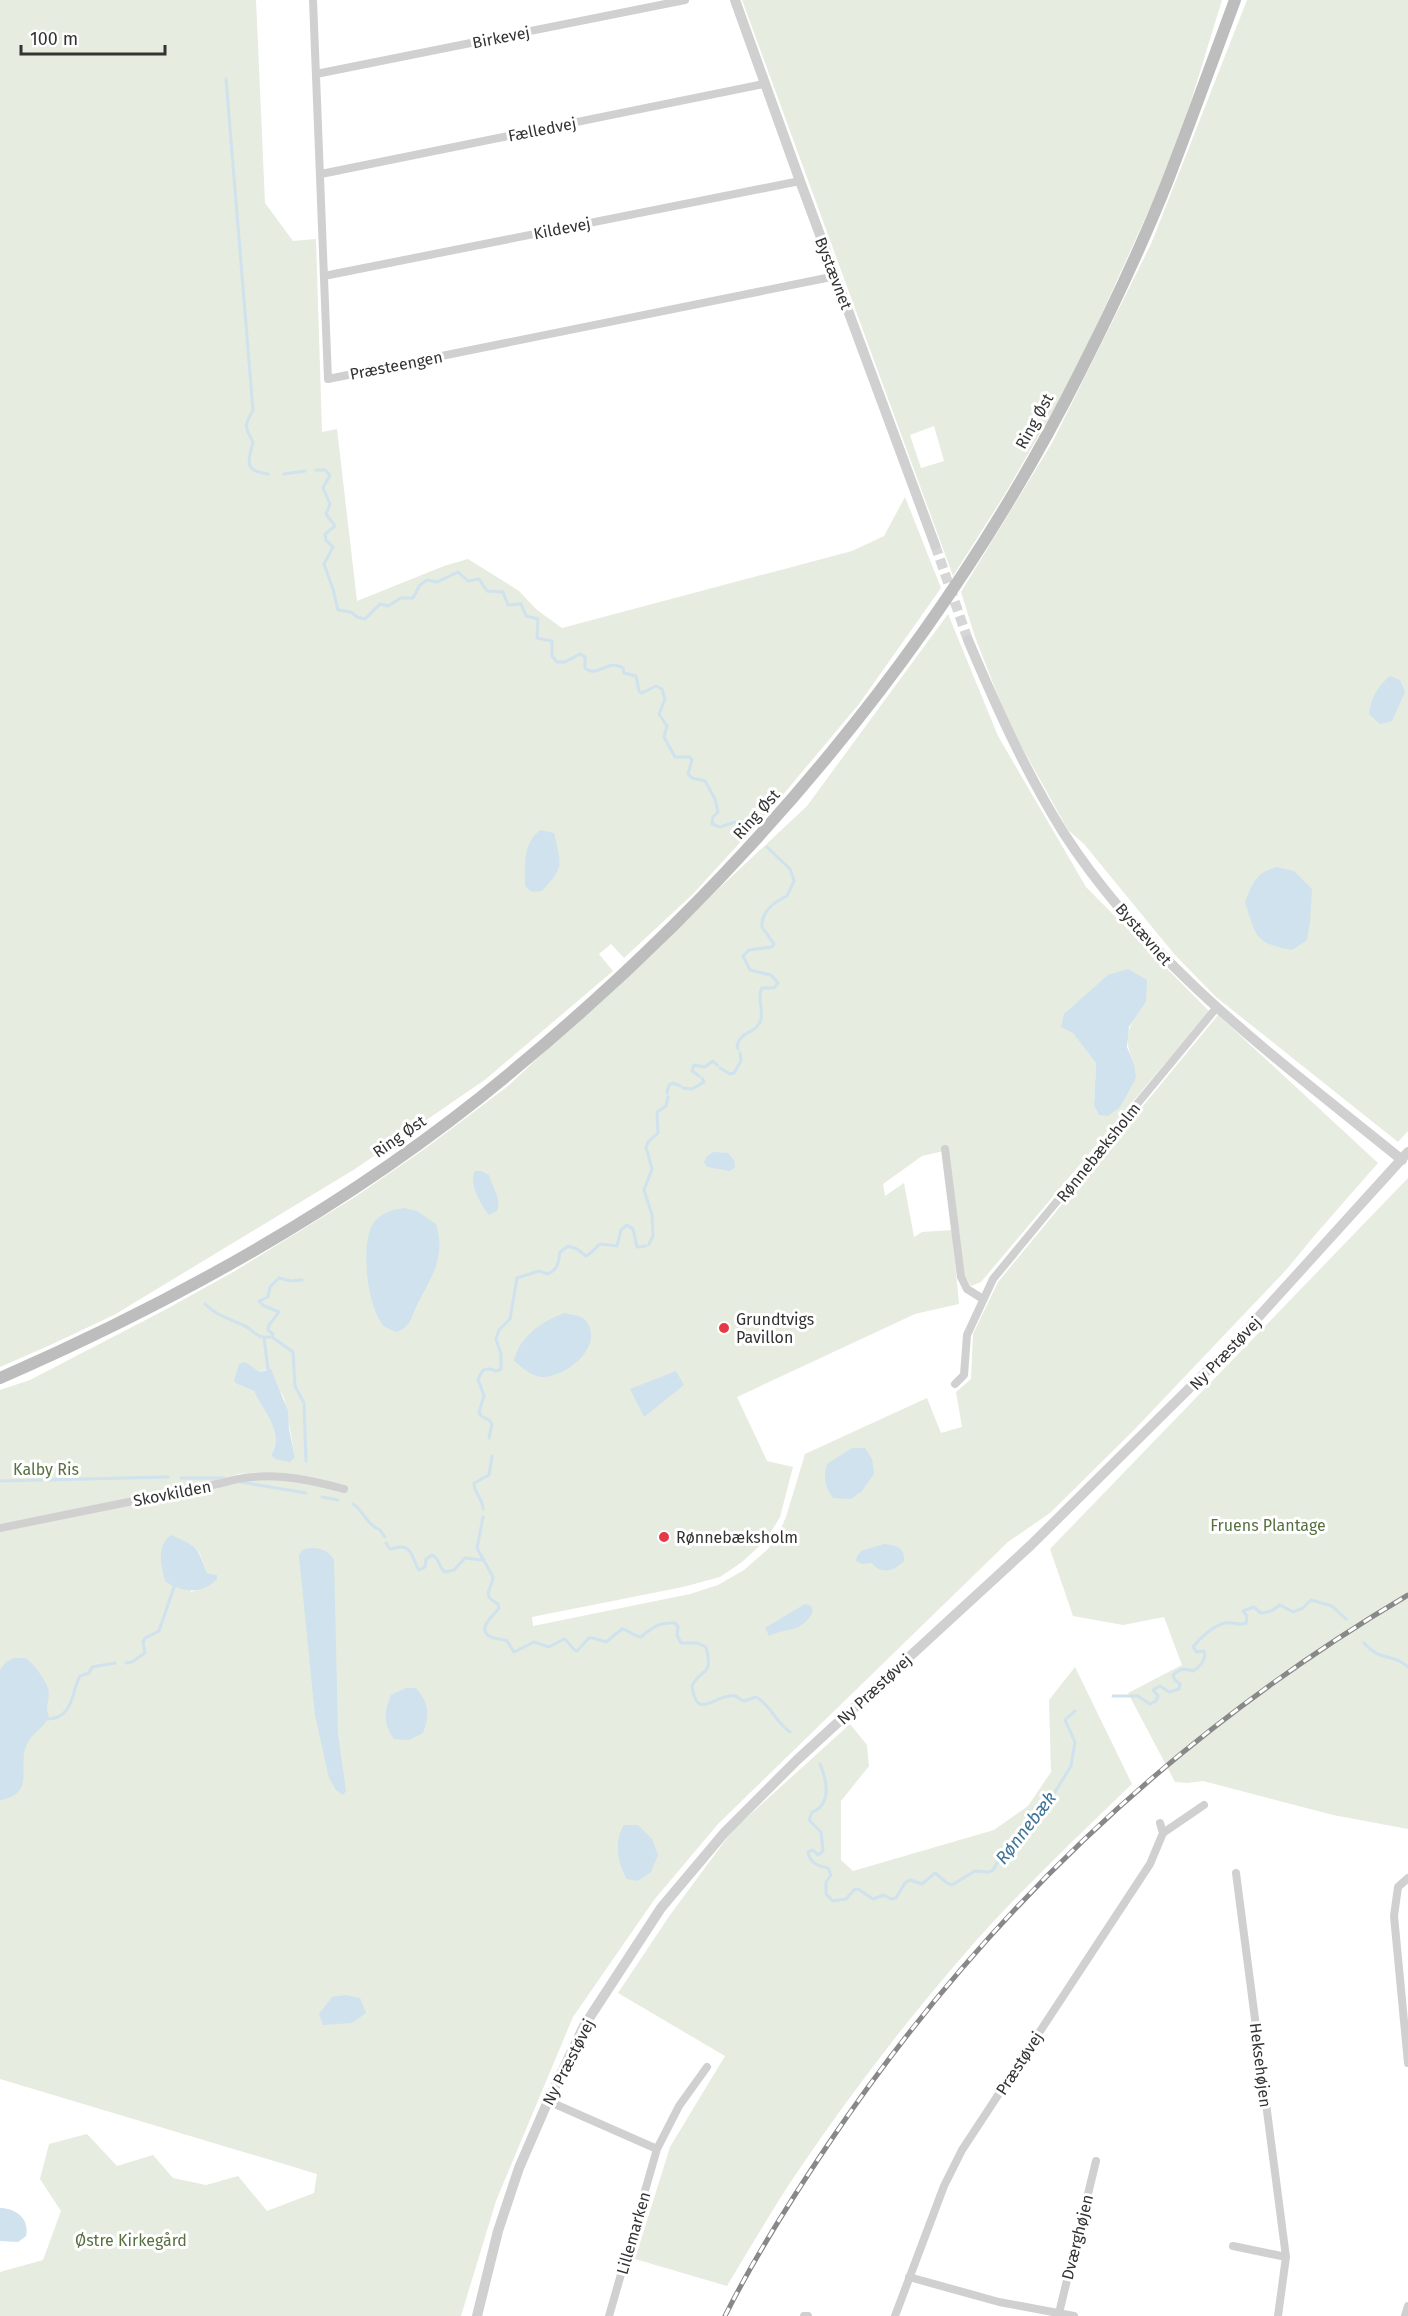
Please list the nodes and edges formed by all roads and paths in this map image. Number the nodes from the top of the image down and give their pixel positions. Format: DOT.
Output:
graph roads {
  1 [pos="313,0"];
  2 [pos="685,0"];
  3 [pos="735,0"];
  4 [pos="1235,0"];
  5 [pos="316,74"];
  6 [pos="764,84"];
  7 [pos="321,174"];
  8 [pos="800,181"];
  9 [pos="324,276"];
  10 [pos="836,276"];
  11 [pos="935,545"];
  12 [pos="968,640"];
  13 [pos="1217,1007"];
  14 [pos="945,1149"];
  15 [pos="1405,1156"];
  16 [pos="983,1299"];
  17 [pos="0,1378"];
  18 [pos="955,1384"];
  19 [pos="344,1489"];
  20 [pos="0,1528"];
  21 [pos="1204,1805"];
  22 [pos="1160,1823"];
  23 [pos="1163,1833"];
  24 [pos="1236,1873"];
  25 [pos="1408,1878"];
  26 [pos="1407,2033"];
  27 [pos="1408,2063"];
  28 [pos="707,2067"];
  29 [pos="548,2100"];
  30 [pos="657,2149"];
  31 [pos="1096,2161"];
  32 [pos="1233,2247"];
  33 [pos="1286,2257"];
  34 [pos="909,2277"];
  35 [pos="1408,2306"];
  36 [pos="1059,2313"];
  37 [pos="477,2316"];
  38 [pos="609,2316"];
  39 [pos="894,2316"];
  40 [pos="1074,2316"];
  41 [pos="1278,2316"];
  42 [pos="1405,2316"];
  1 -- 5 [label="street, Præsteengen"];
  2 -- 5 [label="street, Birkevej"];
  3 -- 6 [label="street, Bystævnet"];
  4 -- 17 [label="main road, Ring Øst"];
  5 -- 7 [label="street, Præsteengen"];
  6 -- 7 [label="street, Fælledvej"];
  6 -- 8 [label="street, Bystævnet"];
  7 -- 9 [label="street, Præsteengen"];
  8 -- 9 [label="street, Kildevej"];
  8 -- 10 [label="street, Bystævnet"];
  9 -- 10 [label="street, Præsteengen"];
  10 -- 11 [label="street, Bystævnet"];
  12 -- 13 [label="street, Bystævnet"];
  13 -- 15 [label="street, Bystævnet"];
  13 -- 16 [label="street, Rønnebæksholm"];
  14 -- 16 [label="street"];
  15 -- 29 [label="street, Ny Præstøvej"];
  16 -- 18 [label="street, Rønnebæksholm"];
  19 -- 20 [label="street, Skovkilden"];
  21 -- 23 [label="street"];
  22 -- 23 [label="street"];
  23 -- 34 [label="street, Præstøvej"];
  24 -- 33 [label="street, Heksehøjen"];
  25 -- 26 [label="street"];
  26 -- 27 [label="street"];
  28 -- 30 [label="street, Lillemarken"];
  29 -- 30 [label="street"];
  29 -- 37 [label="street, Ny Præstøvej"];
  30 -- 38 [label="street, Lillemarken"];
  31 -- 36 [label="street, Dværghøjen"];
  32 -- 33 [label="street"];
  33 -- 41 [label="street, Heksehøjen"];
  34 -- 36 [label="street"];
  34 -- 39 [label="street, Præstøvej"];
  35 -- 42 [label="street"];
  36 -- 40 [label="street"];
}
